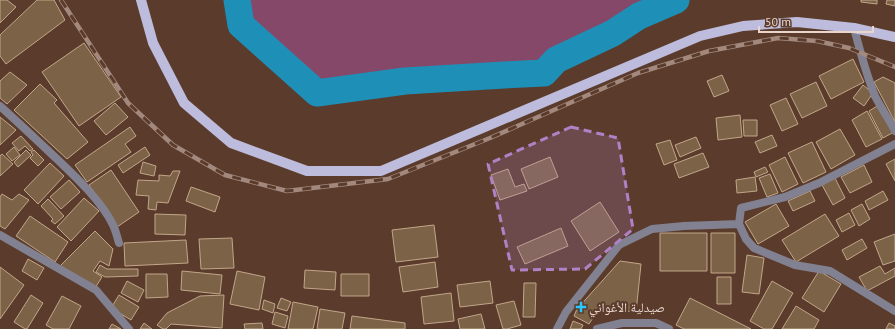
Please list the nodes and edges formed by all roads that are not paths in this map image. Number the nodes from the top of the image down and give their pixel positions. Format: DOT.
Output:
graph roads {
  1 [pos="141,0"];
  2 [pos="854,28"];
  3 [pos="895,37"];
  4 [pos="0,106"];
  5 [pos="895,131"];
  6 [pos="895,144"];
  7 [pos="739,224"];
  8 [pos="0,235"];
  9 [pos="119,243"];
  10 [pos="895,311"];
  11 [pos="128,329"];
  12 [pos="557,329"];
  13 [pos="597,329"];
  14 [pos="669,329"];
  1 -- 2 [label="main road"];
  2 -- 3 [label="main road"];
  2 -- 5 [label="street"];
  4 -- 9 [label="street"];
  6 -- 7 [label="street"];
  7 -- 10 [label="street"];
  7 -- 12 [label="street"];
  8 -- 11 [label="street"];
  13 -- 14 [label="street"];
}
